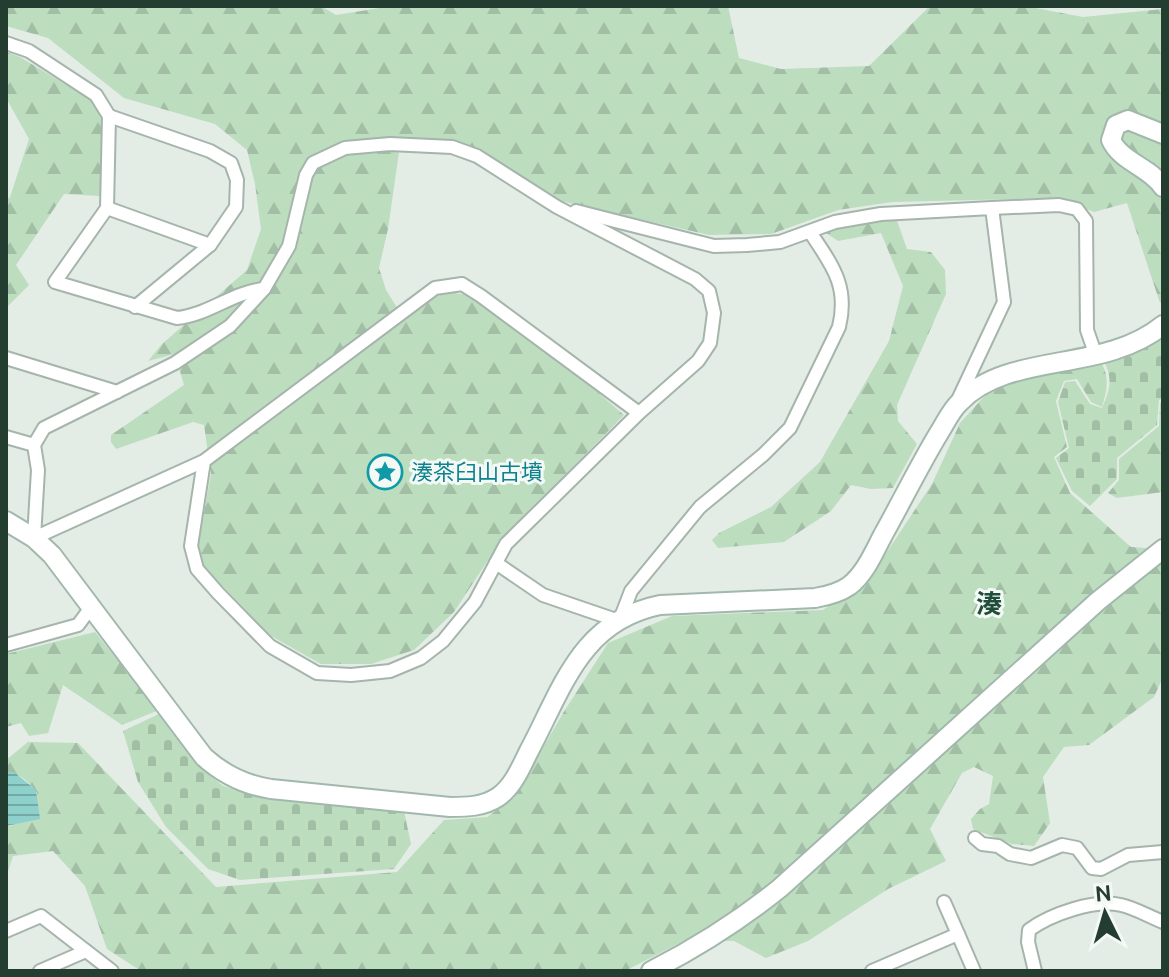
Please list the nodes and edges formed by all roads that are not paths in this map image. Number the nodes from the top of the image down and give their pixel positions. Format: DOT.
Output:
graph roads {
  1 [pos="6,43"];
  2 [pos="109,116"];
  3 [pos="1163,134"];
  4 [pos="1163,187"];
  5 [pos="557,207"];
  6 [pos="107,208"];
  7 [pos="992,208"];
  8 [pos="810,232"];
  9 [pos="210,245"];
  10 [pos="264,289"];
  11 [pos="135,307"];
  12 [pos="1163,325"];
  13 [pos="1096,356"];
  14 [pos="6,358"];
  15 [pos="117,392"];
  16 [pos="956,405"];
  17 [pos="639,413"];
  18 [pos="6,437"];
  19 [pos="34,445"];
  20 [pos="204,461"];
  21 [pos="7,524"];
  22 [pos="34,538"];
  23 [pos="1163,549"];
  24 [pos="496,563"];
  25 [pos="92,606"];
  26 [pos="619,619"];
  27 [pos="6,645"];
  28 [pos="975,838"];
  29 [pos="1163,852"];
  30 [pos="944,902"];
  31 [pos="1163,922"];
  32 [pos="6,931"];
  33 [pos="958,934"];
  34 [pos="86,951"];
  35 [pos="40,971"];
  36 [pos="112,971"];
  37 [pos="651,971"];
  38 [pos="872,971"];
  39 [pos="974,971"];
  40 [pos="1035,971"];
  1 -- 2 [label="street"];
  2 -- 6 [label="street"];
  2 -- 9 [label="street"];
  3 -- 4 [label="street"];
  5 -- 8 [label="street"];
  5 -- 10 [label="street"];
  5 -- 17 [label="street"];
  6 -- 9 [label="street"];
  6 -- 11 [label="street"];
  7 -- 8 [label="street"];
  7 -- 13 [label="street"];
  7 -- 16 [label="street"];
  8 -- 26 [label="street"];
  9 -- 11 [label="street"];
  10 -- 11 [label="street"];
  10 -- 15 [label="street"];
  12 -- 13 [label="street"];
  13 -- 16 [label="street"];
  14 -- 15 [label="street"];
  15 -- 19 [label="street"];
  16 -- 26 [label="street"];
  17 -- 20 [label="street"];
  17 -- 24 [label="street"];
  18 -- 19 [label="street"];
  19 -- 22 [label="street"];
  20 -- 22 [label="street"];
  20 -- 24 [label="street"];
  21 -- 22 [label="street"];
  22 -- 25 [label="street"];
  23 -- 37 [label="street"];
  24 -- 26 [label="street"];
  25 -- 26 [label="street"];
  25 -- 27 [label="street"];
  28 -- 29 [label="street"];
  30 -- 33 [label="street"];
  31 -- 40 [label="street"];
  32 -- 34 [label="street"];
  33 -- 38 [label="street"];
  33 -- 39 [label="street"];
  34 -- 35 [label="street"];
  34 -- 36 [label="street"];
}
